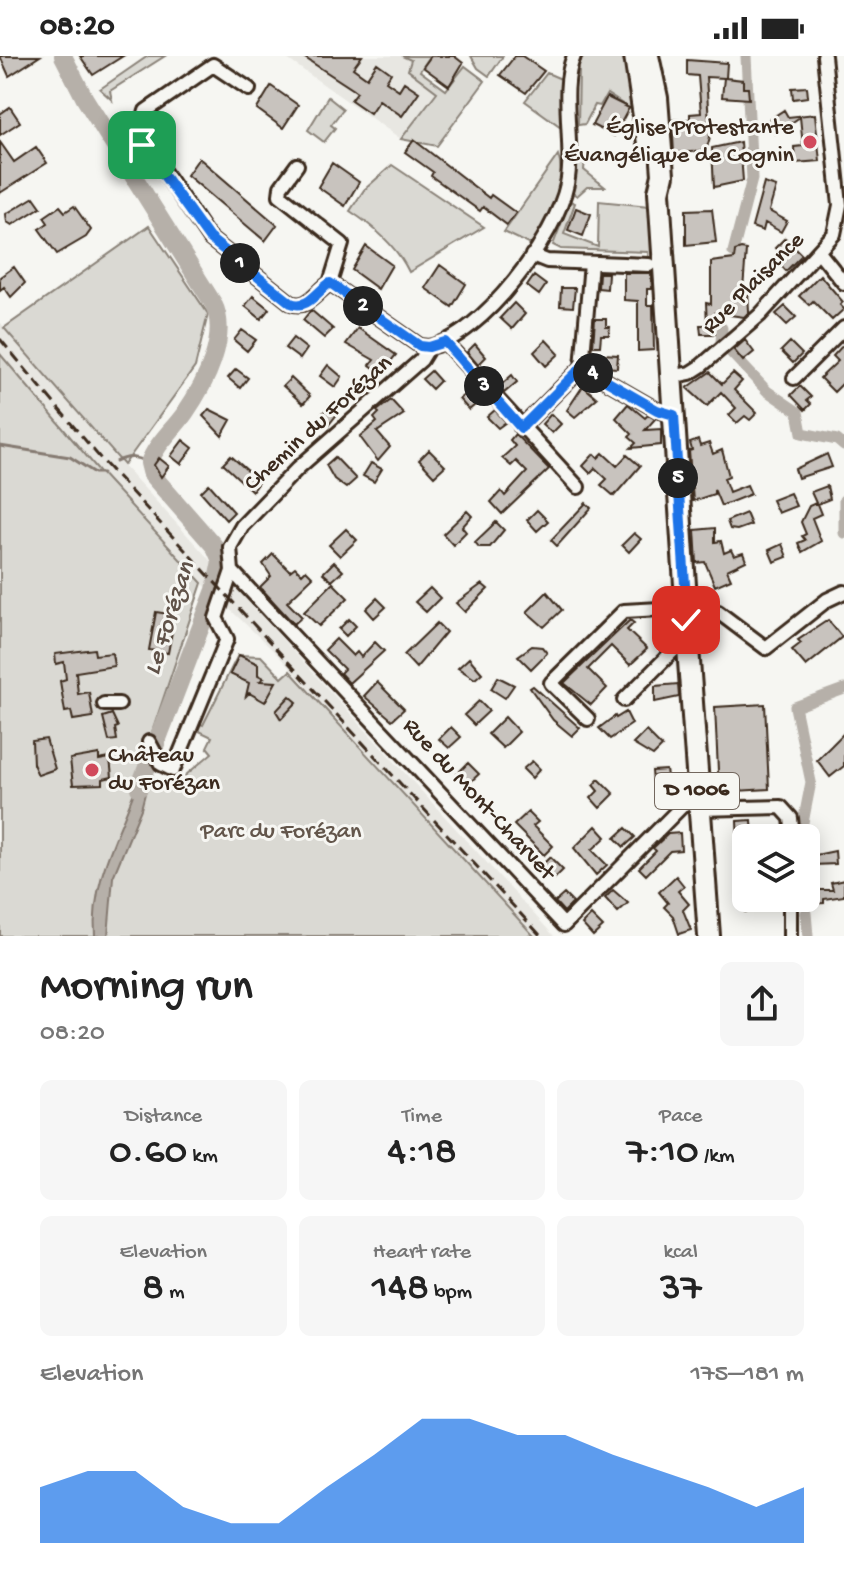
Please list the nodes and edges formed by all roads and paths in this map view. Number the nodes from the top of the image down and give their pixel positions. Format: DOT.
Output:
graph roads {
  1 [pos="635,56"];
  2 [pos="648,56"];
  3 [pos="824,56"];
  4 [pos="571,58"];
  5 [pos="249,89"];
  6 [pos="297,165"];
  7 [pos="659,185"];
  8 [pos="842,205"];
  9 [pos="819,252"];
  10 [pos="532,255"];
  11 [pos="591,263"];
  12 [pos="649,265"];
  13 [pos="330,283"];
  14 [pos="844,283"];
  15 [pos="844,328"];
  16 [pos="445,342"];
  17 [pos="429,347"];
  18 [pos="582,367"];
  19 [pos="671,377"];
  20 [pos="794,378"];
  21 [pos="674,415"];
  22 [pos="521,428"];
  23 [pos="578,487"];
  24 [pos="232,571"];
  25 [pos="844,592"];
  26 [pos="687,610"];
  27 [pos="689,646"];
  28 [pos="624,700"];
  29 [pos="104,704"];
  30 [pos="119,704"];
  31 [pos="588,719"];
  32 [pos="149,742"];
  33 [pos="698,804"];
  34 [pos="792,824"];
  35 [pos="790,912"];
  36 [pos="709,936"];
  37 [pos="790,936"];
  1 -- 7 [label="main road, D 1006"];
  2 -- 7 [label="main road, D 1006"];
  3 -- 8 [label="street, Rue Plaisance"];
  4 -- 10 [label="street"];
  5 -- 13 [label="street"];
  6 -- 13 [label="street"];
  7 -- 19 [label="main road, D 1006"];
  8 -- 9 [label="street, Rue Plaisance"];
  9 -- 14 [label="street"];
  9 -- 19 [label="street, Rue Plaisance"];
  10 -- 11 [label="street"];
  10 -- 16 [label="street"];
  11 -- 12 [label="street"];
  11 -- 18 [label="street"];
  13 -- 17 [label="street"];
  15 -- 20 [label="street"];
  16 -- 17 [label="street"];
  16 -- 22 [label="street"];
  17 -- 24 [label="street, Chemin du Forézan"];
  18 -- 21 [label="street"];
  18 -- 22 [label="street"];
  19 -- 21 [label="main road, D 1006"];
  21 -- 26 [label="main road, D 1006"];
  22 -- 23 [label="street"];
  24 -- 32 [label="street, Chemin du Forézan"];
  24 -- 33 [label="street, Rue du Mont-Charvet"];
  25 -- 26 [label="street"];
  26 -- 27 [label="main road, D 1006"];
  26 -- 31 [label="street"];
  27 -- 28 [label="street"];
  27 -- 33 [label="main road, D 1006"];
  29 -- 30 [label="street"];
  33 -- 34 [label="street"];
  33 -- 36 [label="main road, D 1006"];
  35 -- 37 [label="street"];
}
